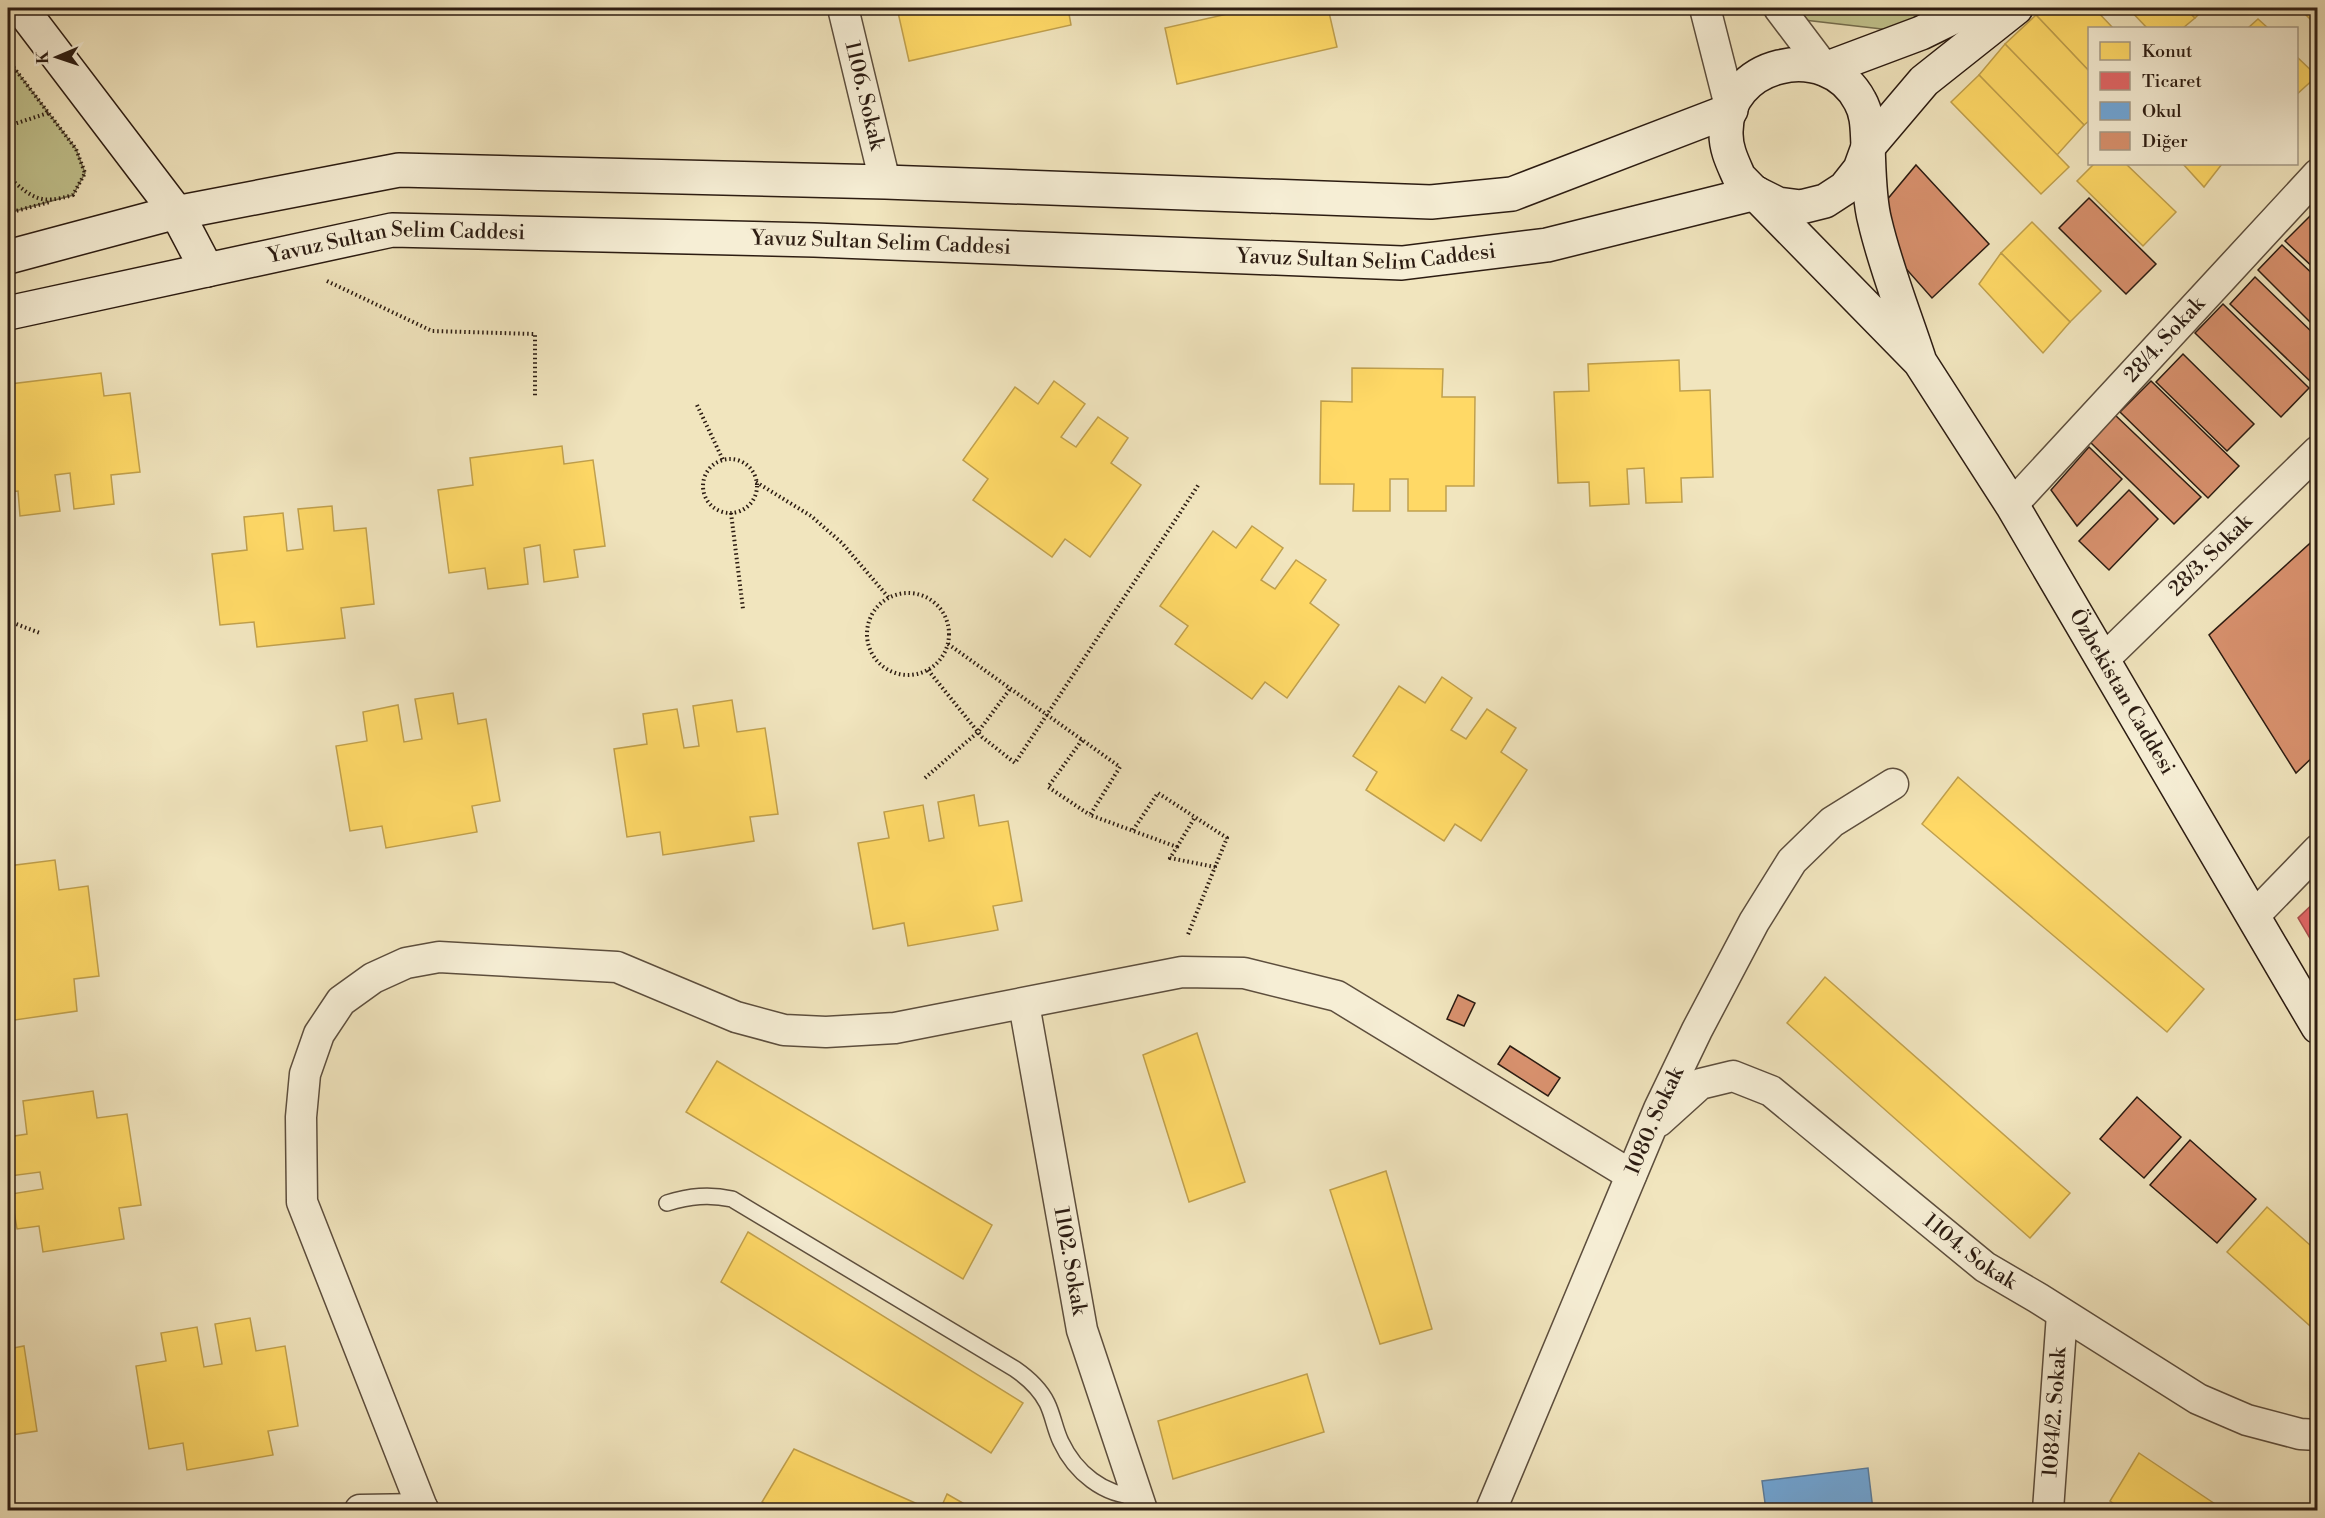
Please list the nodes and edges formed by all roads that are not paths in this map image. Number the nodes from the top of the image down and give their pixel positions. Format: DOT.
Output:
graph roads {
  1 [pos="21,8"];
  2 [pos="843,8"];
  3 [pos="1705,8"];
  4 [pos="1779,8"];
  5 [pos="1972,8"];
  6 [pos="2016,8"];
  7 [pos="1825,69"];
  8 [pos="1731,110"];
  9 [pos="1868,147"];
  10 [pos="2318,174"];
  11 [pos="885,182"];
  12 [pos="1756,193"];
  13 [pos="177,213"];
  14 [pos="8,257"];
  15 [pos="207,270"];
  16 [pos="8,313"];
  17 [pos="1920,362"];
  18 [pos="2318,451"];
  19 [pos="2012,506"];
  20 [pos="2103,660"];
  21 [pos="1893,783"];
  22 [pos="2318,850"];
  23 [pos="2253,917"];
  24 [pos="1024,1004"];
  25 [pos="2318,1028"];
  26 [pos="1650,1129"];
  27 [pos="1631,1175"];
  28 [pos="668,1203"];
  29 [pos="2062,1314"];
  30 [pos="2318,1435"];
  31 [pos="1501,1503"];
  32 [pos="1140,1504"];
  33 [pos="360,1510"];
  34 [pos="423,1510"];
  35 [pos="2048,1510"];
  1 -- 13 [label="street"];
  2 -- 11 [label="street, 1106. Sokak"];
  3 -- 8 [label="street"];
  4 -- 7 [label="street"];
  5 -- 7 [label="street"];
  6 -- 9 [label="street"];
  7 -- 8 [label="street"];
  7 -- 9 [label="street"];
  8 -- 11 [label="street"];
  8 -- 12 [label="street"];
  9 -- 12 [label="street"];
  9 -- 17 [label="street"];
  10 -- 19 [label="street, 28/4. Sokak"];
  11 -- 13 [label="street"];
  12 -- 15 [label="street, Yavuz Sultan Selim Caddesi"];
  12 -- 17 [label="street"];
  13 -- 14 [label="street"];
  13 -- 15 [label="street"];
  15 -- 16 [label="street, Yavuz Sultan Selim Caddesi"];
  17 -- 19 [label="street, Özbekistan Caddesi"];
  18 -- 20 [label="street, 28/3. Sokak"];
  19 -- 20 [label="street, Özbekistan Caddesi"];
  20 -- 23 [label="street, Özbekistan Caddesi"];
  21 -- 26 [label="street, 1080. Sokak"];
  22 -- 23 [label="street"];
  23 -- 25 [label="street, Özbekistan Caddesi"];
  24 -- 27 [label="street"];
  24 -- 32 [label="street, 1102. Sokak"];
  24 -- 34 [label="street"];
  26 -- 27 [label="street, 1080. Sokak"];
  26 -- 29 [label="street, 1104. Sokak"];
  27 -- 31 [label="street, 1080. Sokak"];
  28 -- 32 [label="lane"];
  29 -- 30 [label="street, 1104. Sokak"];
  29 -- 35 [label="street, 1084/2. Sokak"];
  33 -- 34 [label="street"];
}
